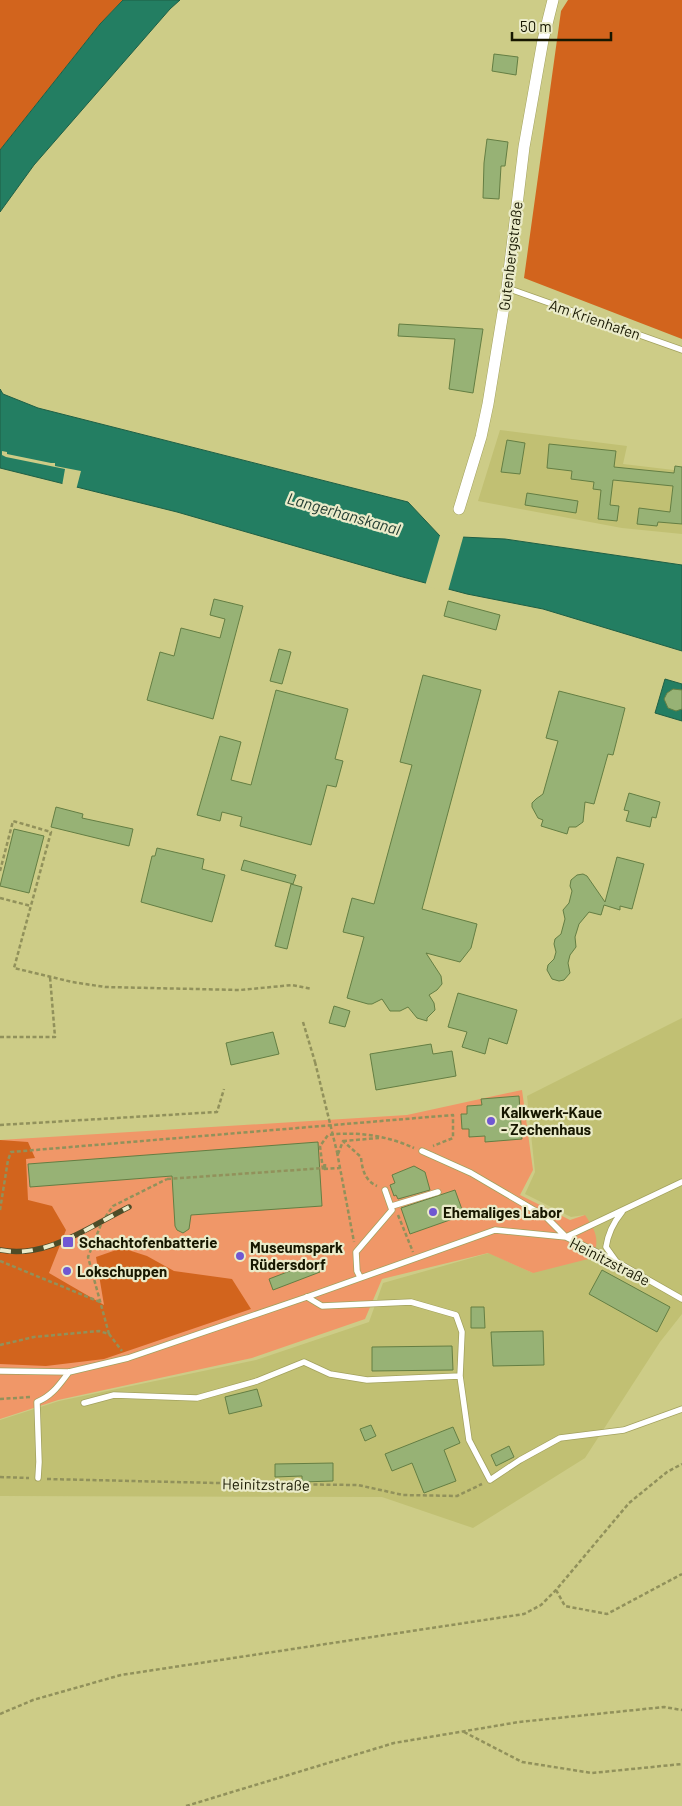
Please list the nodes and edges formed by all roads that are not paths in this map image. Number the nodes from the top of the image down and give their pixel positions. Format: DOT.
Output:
graph roads {
  1 [pos="553,0"];
  2 [pos="508,288"];
  3 [pos="682,350"];
  4 [pos="459,509"];
  5 [pos="422,1151"];
  6 [pos="682,1182"];
  7 [pos="384,1190"];
  8 [pos="438,1192"];
  9 [pos="392,1208"];
  10 [pos="623,1210"];
  11 [pos="566,1237"];
  12 [pos="617,1262"];
  13 [pos="360,1277"];
  14 [pos="307,1297"];
  15 [pos="682,1299"];
  16 [pos="0,1371"];
  17 [pos="69,1372"];
  18 [pos="460,1376"];
  19 [pos="84,1403"];
  20 [pos="682,1408"];
  21 [pos="38,1478"];
  1 -- 2 [label="street, Gutenbergstraße"];
  2 -- 3 [label="lane, Am Krienhafen"];
  2 -- 4 [label="street, Gutenbergstraße"];
  5 -- 11 [label="lane"];
  6 -- 10 [label="lane"];
  7 -- 9 [label="lane"];
  8 -- 9 [label="lane"];
  9 -- 13 [label="lane"];
  10 -- 11 [label="lane"];
  10 -- 12 [label="lane"];
  11 -- 12 [label="lane, Heinitzstraße"];
  11 -- 13 [label="lane, Heinitzstraße"];
  12 -- 15 [label="lane, Heinitzstraße"];
  13 -- 14 [label="lane, Heinitzstraße"];
  14 -- 17 [label="lane, Heinitzstraße"];
  14 -- 18 [label="lane"];
  16 -- 17 [label="lane, Heinitzstraße"];
  17 -- 21 [label="lane"];
  18 -- 19 [label="lane"];
  18 -- 20 [label="lane"];
}
